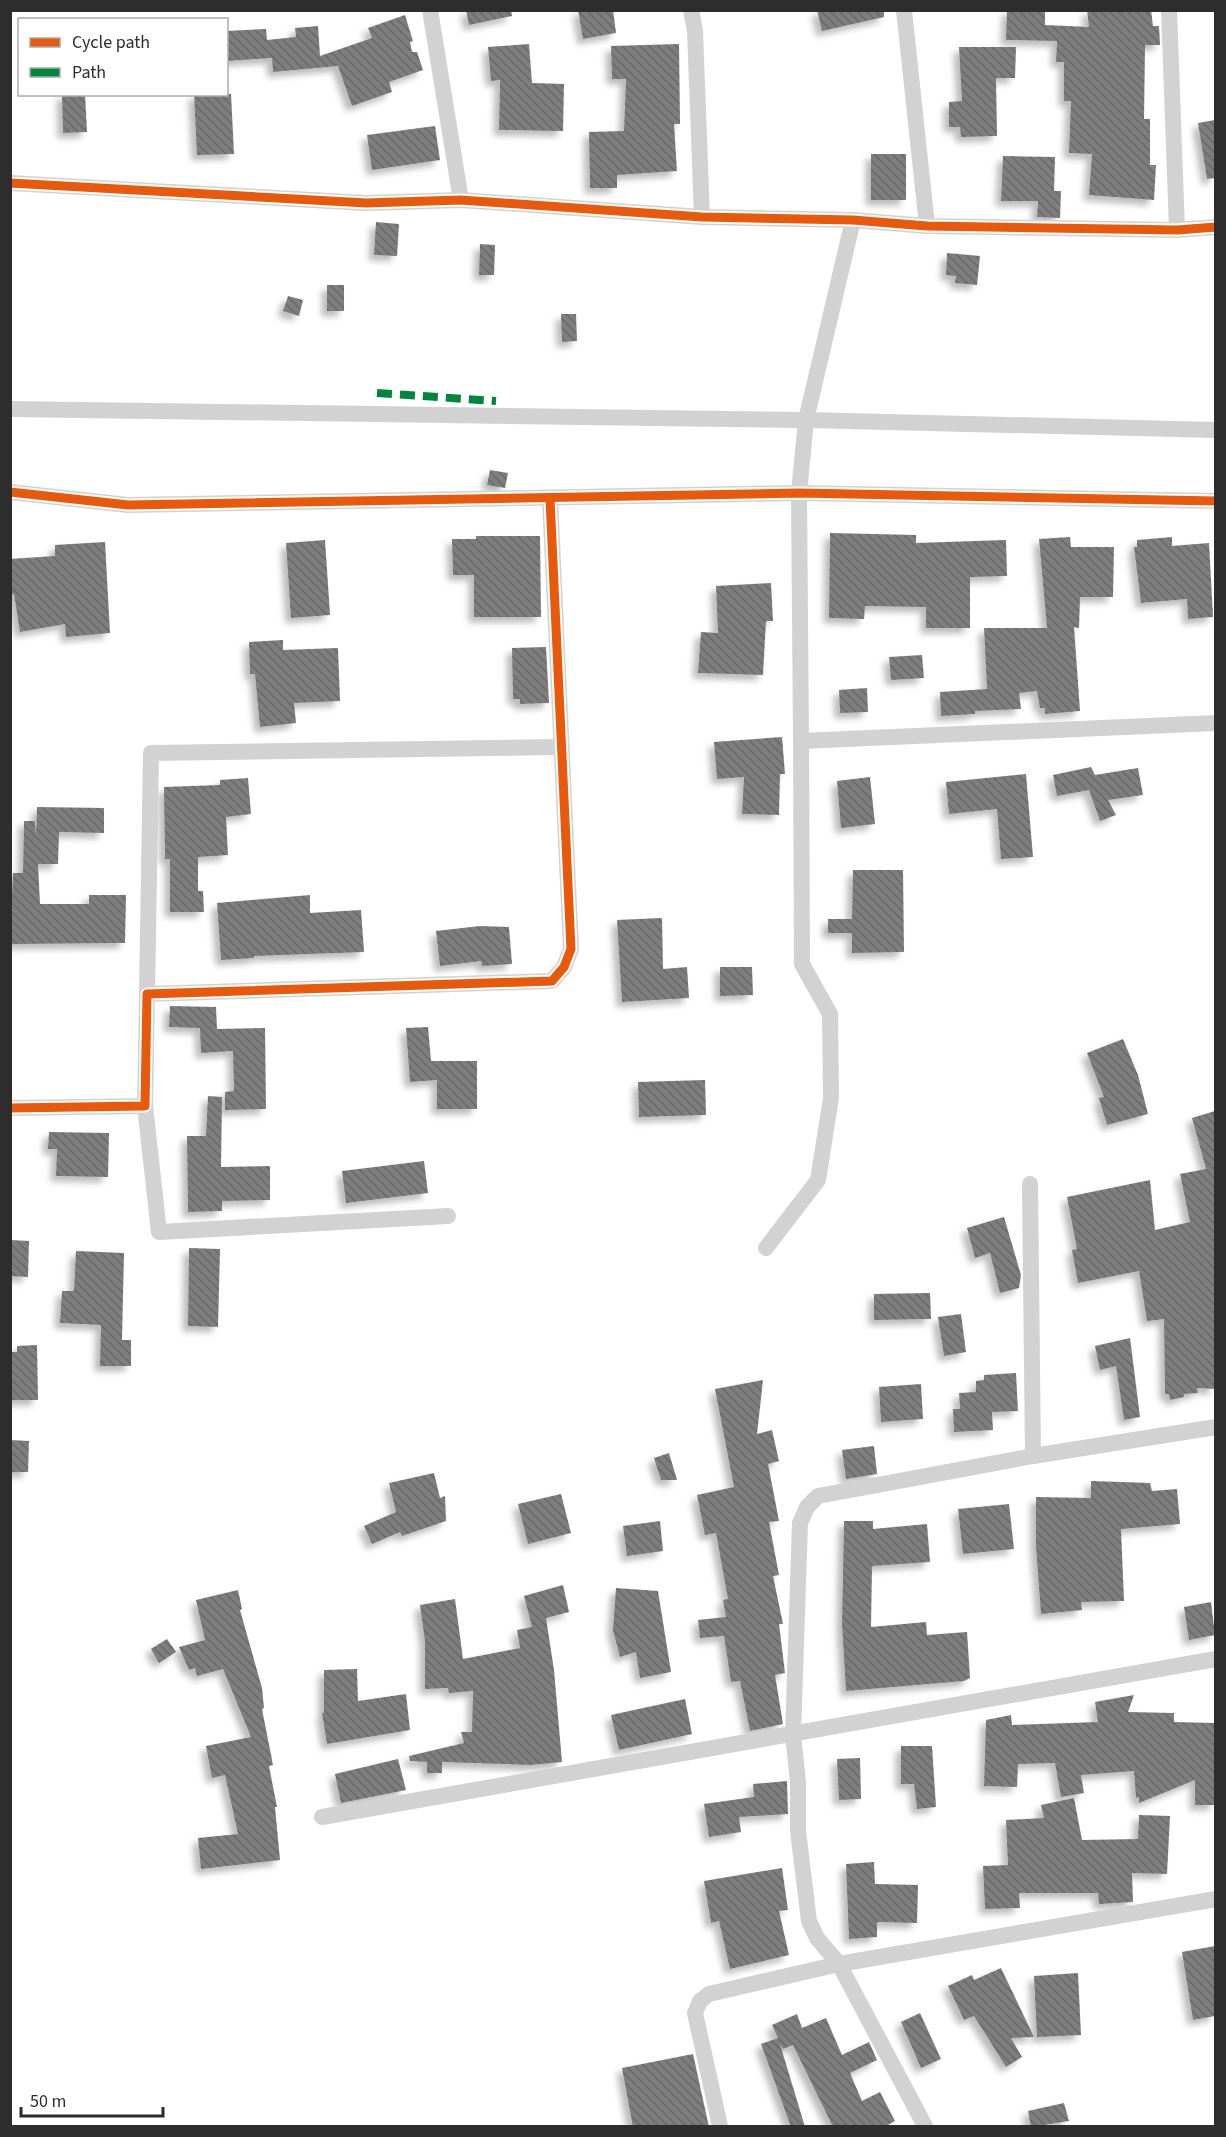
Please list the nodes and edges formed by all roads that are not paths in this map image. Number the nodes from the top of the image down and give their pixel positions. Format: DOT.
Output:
graph roads {
  1 [pos="430,10"];
  2 [pos="691,10"];
  3 [pos="904,10"];
  4 [pos="1169,10"];
  5 [pos="10,183"];
  6 [pos="461,200"];
  7 [pos="702,217"];
  8 [pos="853,220"];
  9 [pos="927,226"];
  10 [pos="1215,227"];
  11 [pos="1177,230"];
  12 [pos="10,409"];
  13 [pos="806,420"];
  14 [pos="1215,430"];
  15 [pos="10,492"];
  16 [pos="799,493"];
  17 [pos="550,499"];
  18 [pos="1215,501"];
  19 [pos="1215,723"];
  20 [pos="801,741"];
  21 [pos="561,747"];
  22 [pos="147,994"];
  23 [pos="145,1106"];
  24 [pos="10,1108"];
  25 [pos="1030,1184"];
  26 [pos="448,1216"];
  27 [pos="766,1248"];
  28 [pos="1215,1426"];
  29 [pos="1033,1456"];
  30 [pos="1215,1659"];
  31 [pos="792,1734"];
  32 [pos="322,1817"];
  33 [pos="1215,1899"];
  34 [pos="839,1964"];
  35 [pos="720,2127"];
  36 [pos="925,2127"];
  1 -- 6 [label="street"];
  2 -- 7 [label="street"];
  3 -- 9 [label="street"];
  4 -- 11 [label="street"];
  5 -- 6 [label="street"];
  6 -- 7 [label="street"];
  7 -- 8 [label="street"];
  8 -- 9 [label="street"];
  8 -- 13 [label="street"];
  9 -- 11 [label="street"];
  10 -- 11 [label="street"];
  12 -- 13 [label="street"];
  13 -- 14 [label="street"];
  13 -- 16 [label="street"];
  15 -- 17 [label="street"];
  16 -- 17 [label="street"];
  16 -- 18 [label="street"];
  16 -- 20 [label="street"];
  17 -- 21 [label="street"];
  19 -- 20 [label="street"];
  20 -- 27 [label="street"];
  21 -- 22 [label="street"];
  21 -- 22 [label="street"];
  22 -- 23 [label="street"];
  23 -- 24 [label="street"];
  23 -- 26 [label="street"];
  25 -- 29 [label="street"];
  28 -- 29 [label="street"];
  29 -- 31 [label="street"];
  30 -- 31 [label="street"];
  31 -- 32 [label="street"];
  31 -- 34 [label="street"];
  33 -- 34 [label="street"];
  34 -- 35 [label="street"];
  34 -- 36 [label="street"];
}
